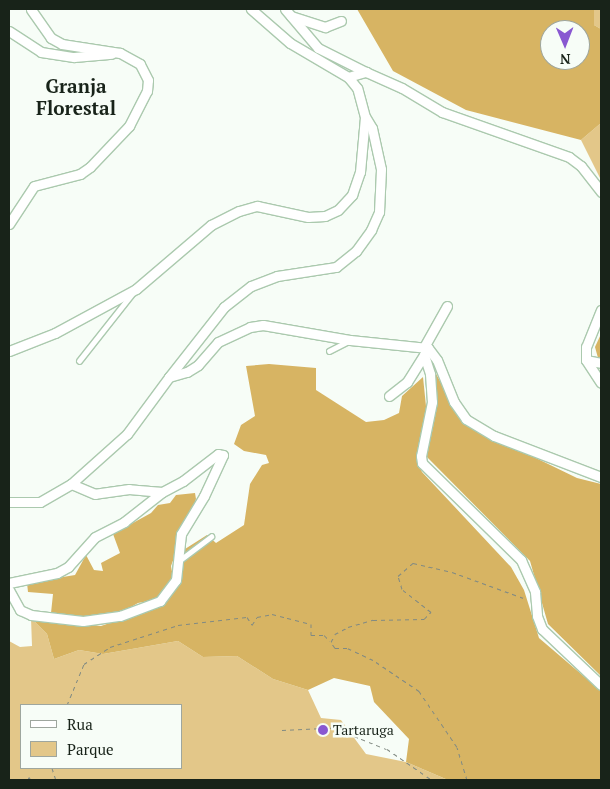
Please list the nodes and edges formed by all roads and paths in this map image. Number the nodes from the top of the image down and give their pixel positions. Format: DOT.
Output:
graph roads {
  1 [pos="31,9"];
  2 [pos="250,9"];
  3 [pos="288,12"];
  4 [pos="341,21"];
  5 [pos="9,31"];
  6 [pos="120,53"];
  7 [pos="366,72"];
  8 [pos="348,77"];
  9 [pos="365,118"];
  10 [pos="601,192"];
  11 [pos="9,224"];
  12 [pos="136,289"];
  13 [pos="448,306"];
  14 [pos="601,310"];
  15 [pos="350,340"];
  16 [pos="425,350"];
  17 [pos="9,351"];
  18 [pos="329,352"];
  19 [pos="586,360"];
  20 [pos="79,361"];
  21 [pos="601,363"];
  22 [pos="169,377"];
  23 [pos="601,383"];
  24 [pos="389,396"];
  25 [pos="601,477"];
  26 [pos="71,484"];
  27 [pos="162,492"];
  28 [pos="9,502"];
  29 [pos="211,537"];
  30 [pos="180,560"];
  31 [pos="9,583"];
  32 [pos="9,590"];
  33 [pos="535,592"];
  34 [pos="331,642"];
  35 [pos="601,685"];
  36 [pos="67,704"];
  37 [pos="282,730"];
  38 [pos="432,780"];
  39 [pos="467,780"];
  1 -- 6 [label="street"];
  2 -- 8 [label="street"];
  3 -- 4 [label="street"];
  3 -- 7 [label="street"];
  5 -- 6 [label="street"];
  6 -- 11 [label="street"];
  7 -- 8 [label="street"];
  7 -- 10 [label="street"];
  8 -- 9 [label="street"];
  9 -- 12 [label="street"];
  9 -- 22 [label="street"];
  12 -- 17 [label="street"];
  12 -- 20 [label="lane"];
  13 -- 16 [label="street"];
  14 -- 19 [label="street"];
  15 -- 16 [label="street"];
  15 -- 18 [label="lane"];
  15 -- 22 [label="street"];
  16 -- 24 [label="street"];
  16 -- 25 [label="street"];
  16 -- 33 [label="street"];
  19 -- 21 [label="street"];
  19 -- 23 [label="street"];
  22 -- 26 [label="street"];
  26 -- 27 [label="street"];
  26 -- 28 [label="street"];
  27 -- 30 [label="street"];
  27 -- 31 [label="street"];
  29 -- 30 [label="lane"];
  30 -- 32 [label="street"];
  33 -- 34 [label="path"];
  33 -- 35 [label="street"];
  34 -- 36 [label="path"];
  34 -- 39 [label="path"];
  37 -- 38 [label="path"];
}
